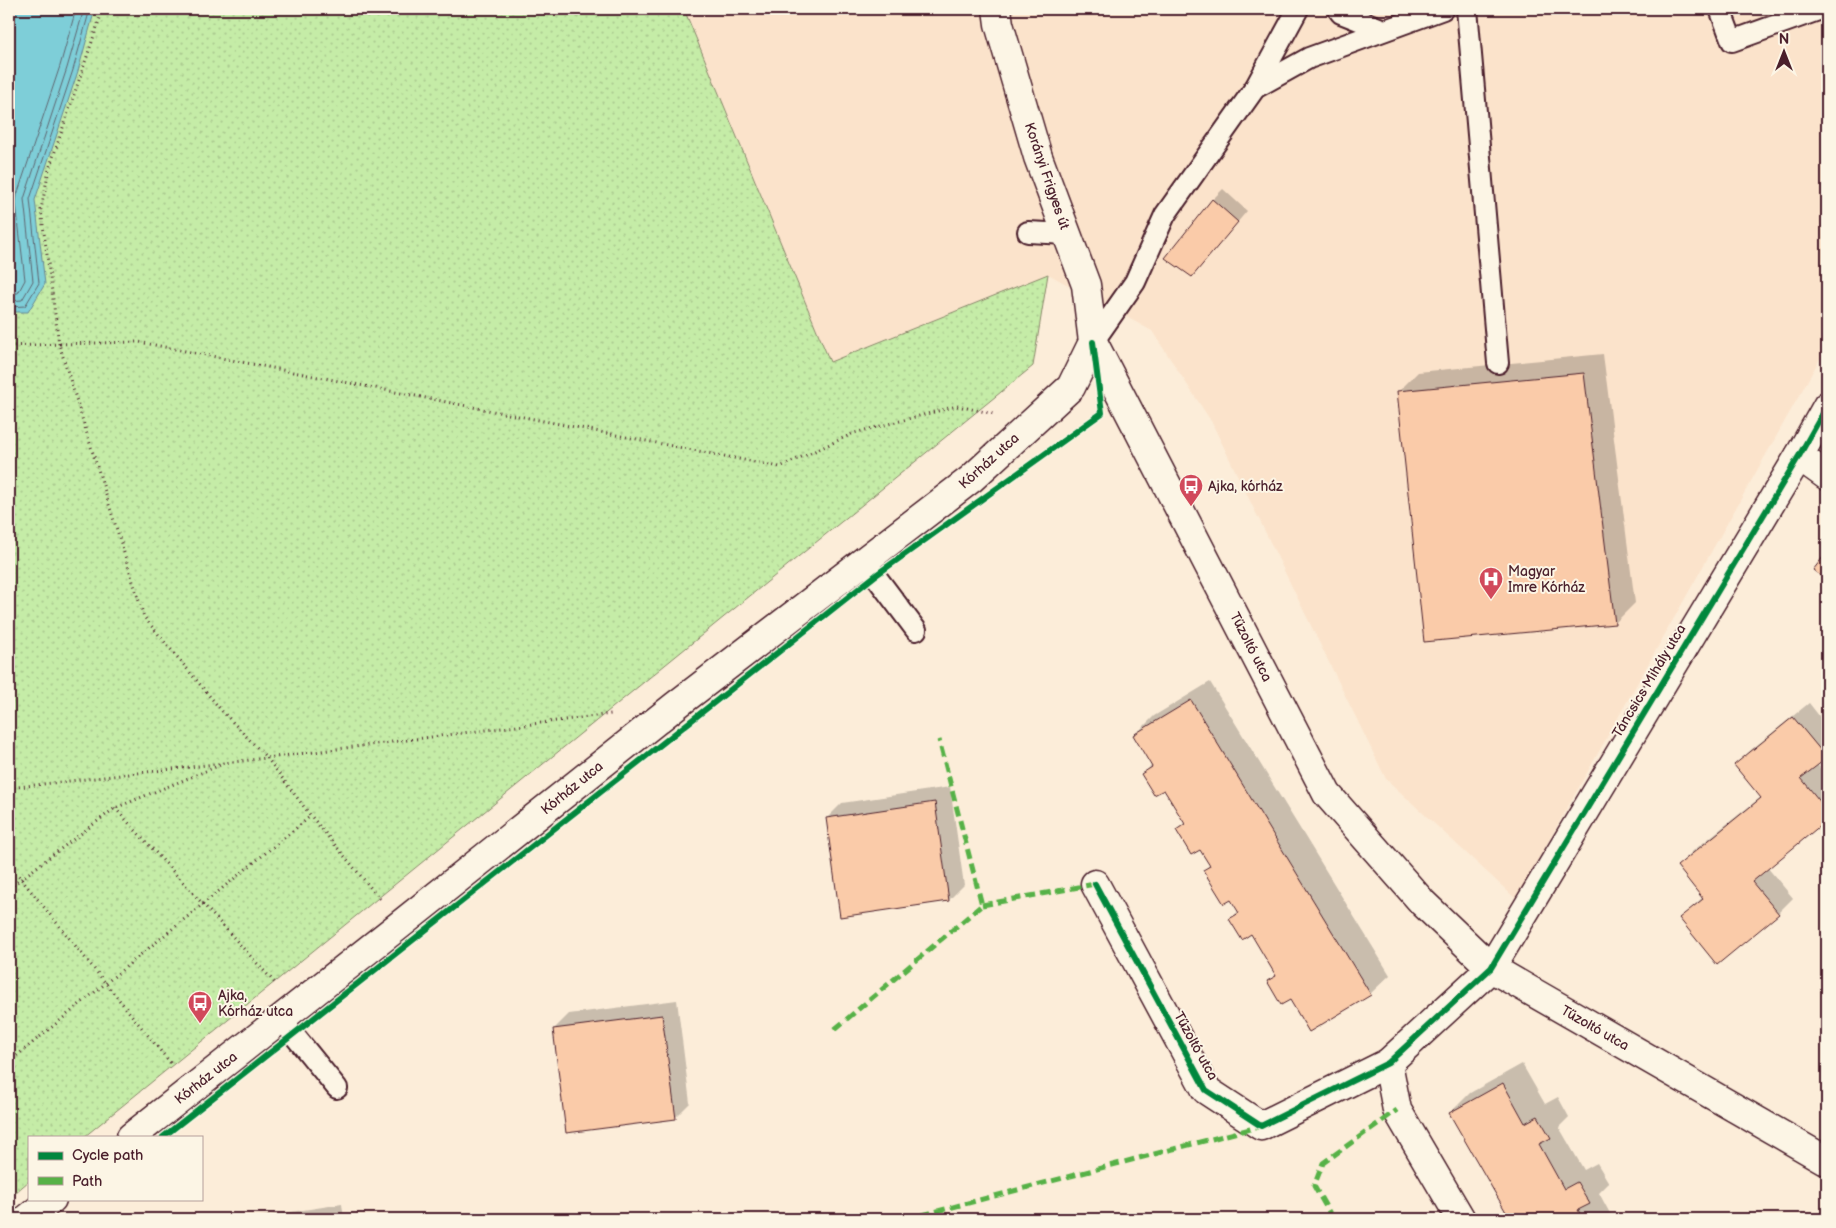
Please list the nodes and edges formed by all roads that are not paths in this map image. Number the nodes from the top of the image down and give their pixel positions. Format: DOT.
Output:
graph roads {
  1 [pos="997,9"];
  2 [pos="1298,9"];
  3 [pos="1338,9"];
  4 [pos="1443,9"];
  5 [pos="1467,9"];
  6 [pos="1720,9"];
  7 [pos="1821,9"];
  8 [pos="1384,30"];
  9 [pos="1255,88"];
  10 [pos="1028,232"];
  11 [pos="1067,234"];
  12 [pos="1093,342"];
  13 [pos="1498,363"];
  14 [pos="1827,406"];
  15 [pos="1799,456"];
  16 [pos="1827,476"];
  17 [pos="865,562"];
  18 [pos="916,630"];
  19 [pos="1095,884"];
  20 [pos="1490,968"];
  21 [pos="289,1013"];
  22 [pos="1388,1063"];
  23 [pos="336,1088"];
  24 [pos="132,1136"];
  25 [pos="1827,1161"];
  26 [pos="51,1200"];
  27 [pos="27,1219"];
  28 [pos="1461,1219"];
  1 -- 11 [label="street, Korányi Frigyes út"];
  2 -- 9 [label="lane"];
  3 -- 8 [label="lane"];
  4 -- 8 [label="lane"];
  5 -- 13 [label="lane"];
  6 -- 7 [label="lane"];
  8 -- 9 [label="lane"];
  9 -- 12 [label="lane"];
  10 -- 11 [label="lane"];
  11 -- 12 [label="street, Korányi Frigyes út"];
  12 -- 17 [label="street, Kórház utca"];
  12 -- 20 [label="street, Tűzoltó utca"];
  14 -- 15 [label="street, Táncsics Mihály utca"];
  15 -- 16 [label="street"];
  15 -- 20 [label="street, Táncsics Mihály utca"];
  17 -- 18 [label="lane"];
  17 -- 21 [label="street, Kórház utca"];
  19 -- 22 [label="street, Tűzoltó utca"];
  20 -- 22 [label="street, Táncsics Mihály utca"];
  20 -- 25 [label="street, Tűzoltó utca"];
  21 -- 23 [label="lane"];
  21 -- 24 [label="street, Kórház utca"];
  22 -- 28 [label="street"];
  26 -- 27 [label="street"];
}
